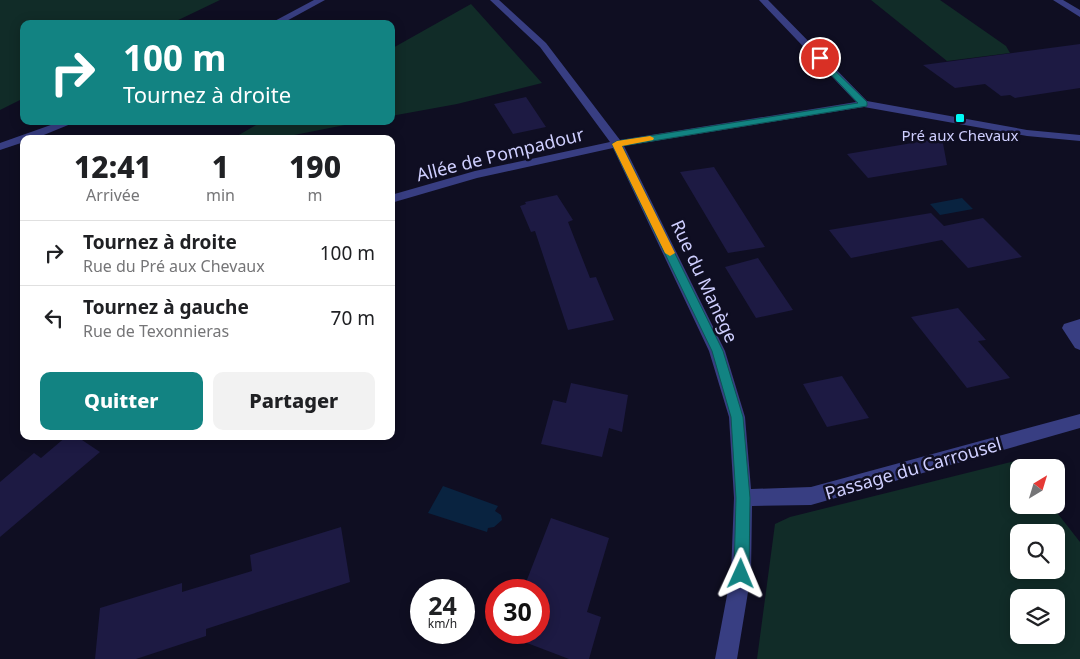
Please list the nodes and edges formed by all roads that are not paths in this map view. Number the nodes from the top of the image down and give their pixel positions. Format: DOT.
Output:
graph roads {
  1 [pos="321,0"];
  2 [pos="494,0"];
  3 [pos="763,0"];
  4 [pos="1057,0"];
  5 [pos="1080,14"];
  6 [pos="281,20"];
  7 [pos="864,104"];
  8 [pos="62,125"];
  9 [pos="34,135"];
  10 [pos="1080,138"];
  11 [pos="20,140"];
  12 [pos="617,144"];
  13 [pos="0,147"];
  14 [pos="395,198"];
  15 [pos="1080,325"];
  16 [pos="1080,344"];
  17 [pos="1080,421"];
  18 [pos="743,498"];
  19 [pos="726,659"];
  1 -- 6 [label="street"];
  2 -- 12 [label="street, Rue du Manège"];
  3 -- 7 [label="street"];
  4 -- 5 [label="street"];
  7 -- 10 [label="street, Allée de Pompadour"];
  7 -- 12 [label="street, Allée de Pompadour"];
  8 -- 9 [label="street"];
  11 -- 13 [label="street"];
  12 -- 14 [label="street, Allée de Pompadour"];
  12 -- 18 [label="street, Rue du Manège"];
  15 -- 16 [label="street"];
  17 -- 18 [label="street, Passage du Carrousel"];
  18 -- 19 [label="street, Rue du Manège"];
}
